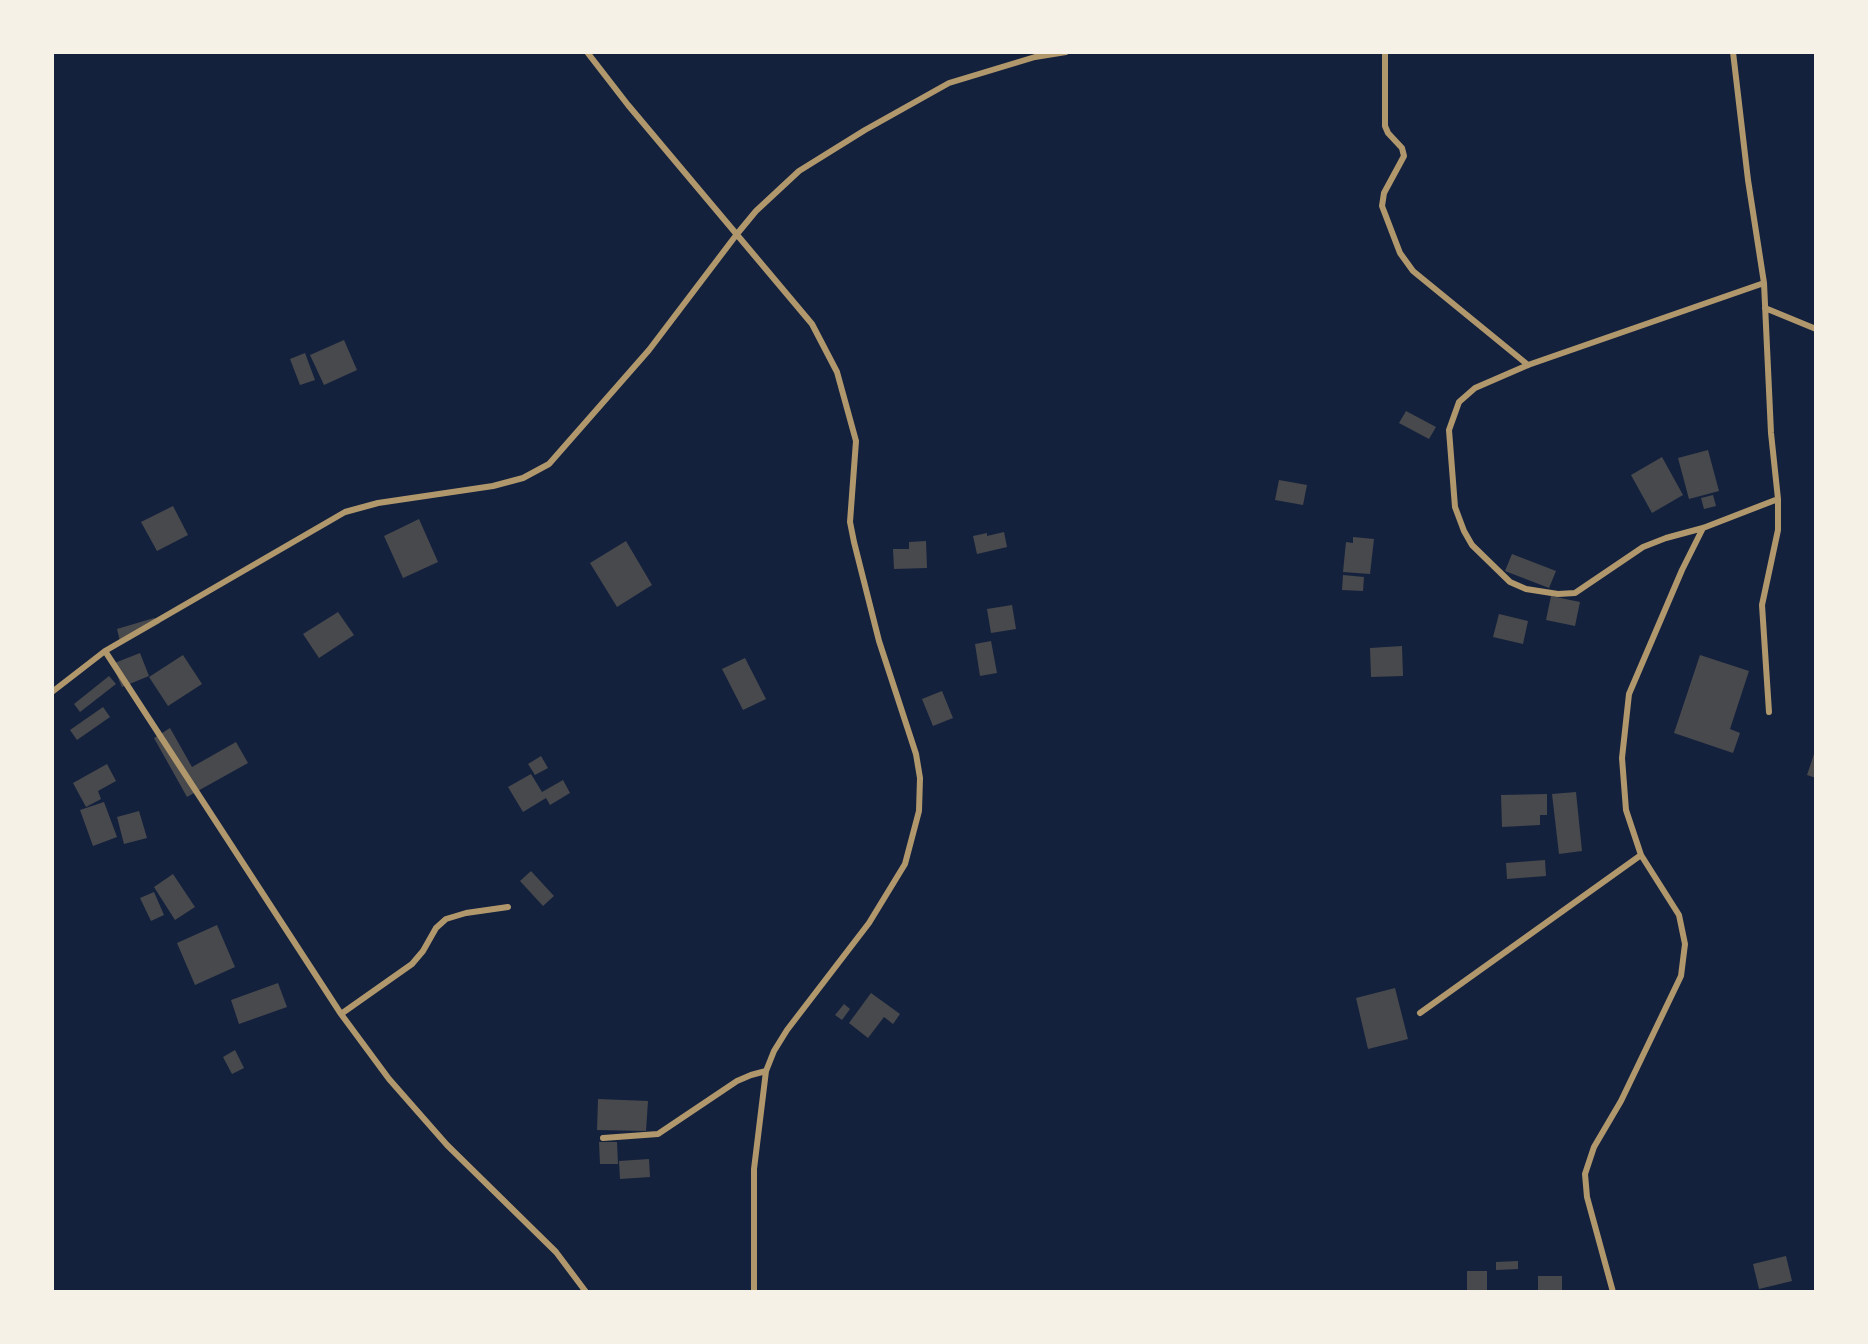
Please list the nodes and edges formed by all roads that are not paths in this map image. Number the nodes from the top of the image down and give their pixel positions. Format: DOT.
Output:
graph roads {
  1 [pos="587,52"];
  2 [pos="1066,52"];
  3 [pos="1385,52"];
  4 [pos="1733,52"];
  5 [pos="736,234"];
  6 [pos="1764,283"];
  7 [pos="1765,308"];
  8 [pos="1815,329"];
  9 [pos="1528,364"];
  10 [pos="1778,499"];
  11 [pos="1703,528"];
  12 [pos="105,651"];
  13 [pos="52,692"];
  14 [pos="1769,712"];
  15 [pos="1641,855"];
  16 [pos="508,907"];
  17 [pos="1420,1013"];
  18 [pos="341,1014"];
  19 [pos="766,1071"];
  20 [pos="603,1138"];
  21 [pos="586,1292"];
  22 [pos="754,1292"];
  23 [pos="1613,1292"];
  1 -- 5 [label="street"];
  2 -- 5 [label="street"];
  3 -- 9 [label="street"];
  4 -- 6 [label="street"];
  5 -- 12 [label="street"];
  5 -- 19 [label="street"];
  6 -- 7 [label="street"];
  6 -- 9 [label="street"];
  7 -- 8 [label="street"];
  7 -- 10 [label="street"];
  9 -- 11 [label="street"];
  10 -- 11 [label="street"];
  10 -- 14 [label="street"];
  11 -- 15 [label="street"];
  12 -- 13 [label="street"];
  12 -- 18 [label="street"];
  15 -- 17 [label="street"];
  15 -- 23 [label="street"];
  16 -- 18 [label="street"];
  18 -- 21 [label="street"];
  19 -- 20 [label="street"];
  19 -- 22 [label="street"];
}
